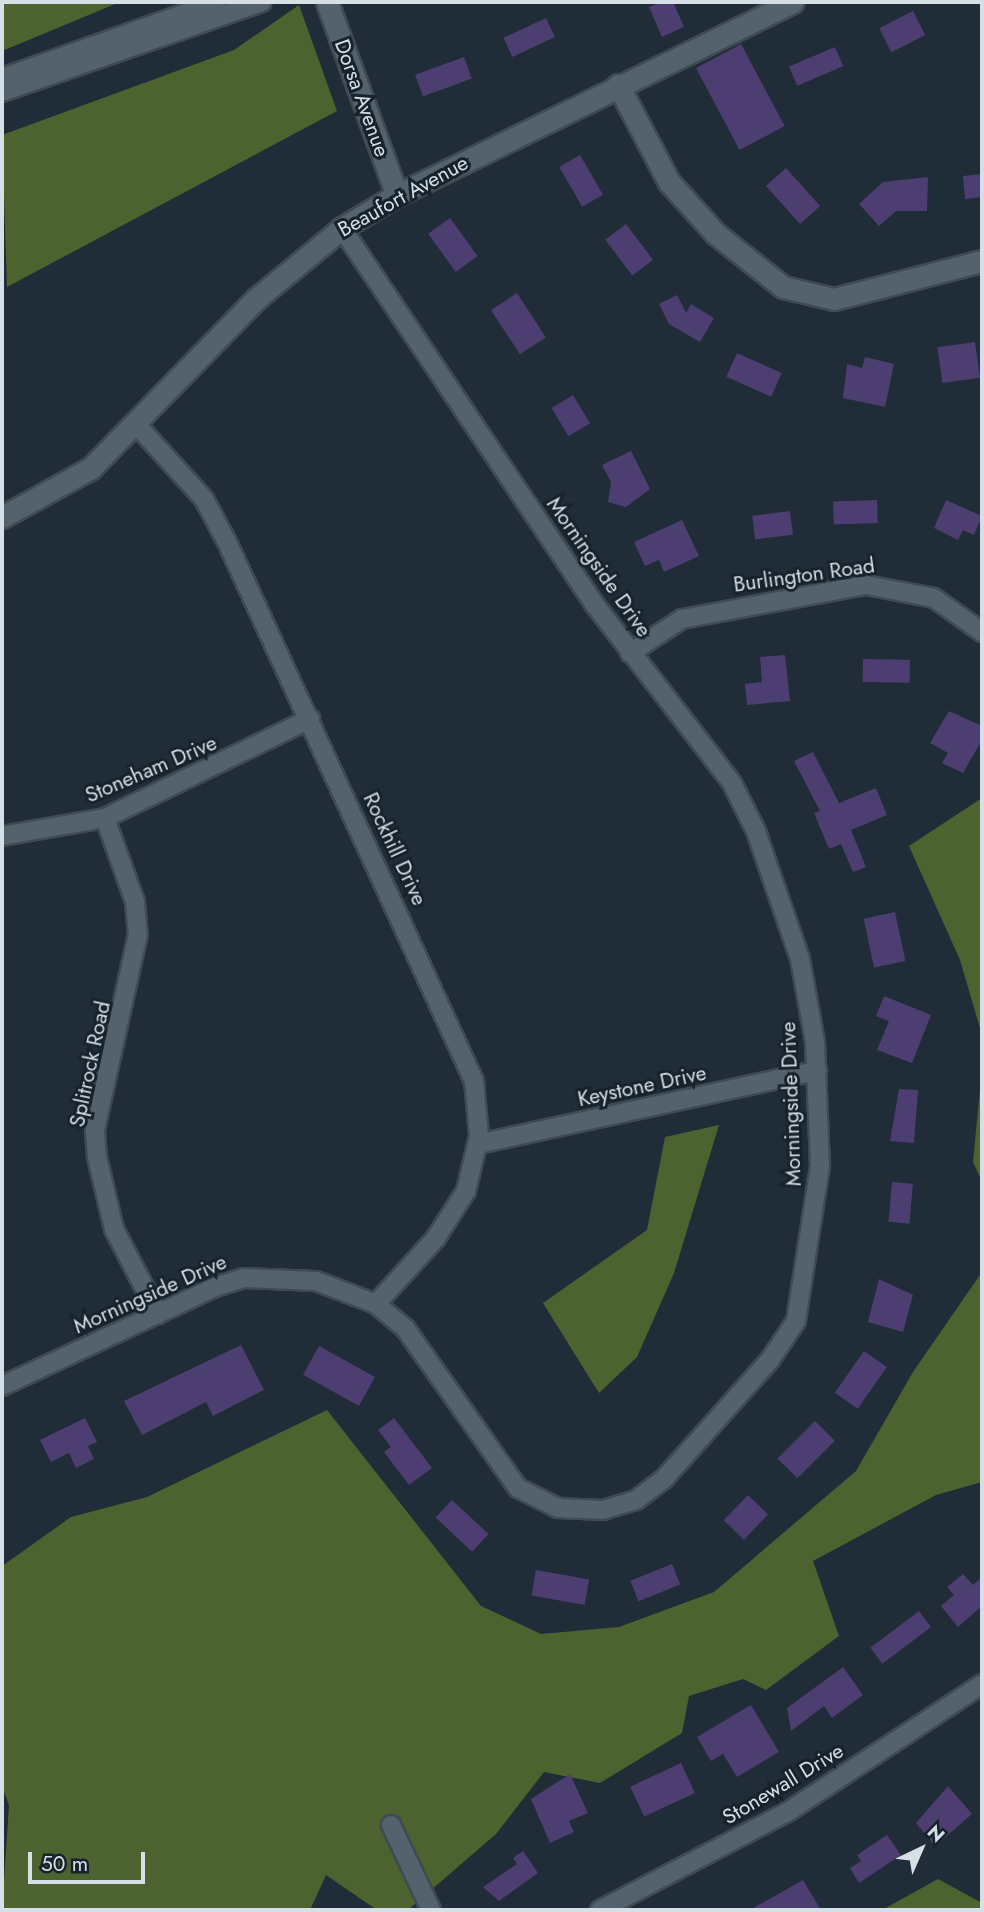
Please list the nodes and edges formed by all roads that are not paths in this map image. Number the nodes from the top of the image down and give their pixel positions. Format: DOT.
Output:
graph roads {
  1 [pos="217,2"];
  2 [pos="262,2"];
  3 [pos="327,2"];
  4 [pos="792,2"];
  5 [pos="2,78"];
  6 [pos="618,85"];
  7 [pos="2,92"];
  8 [pos="397,195"];
  9 [pos="342,228"];
  10 [pos="982,261"];
  11 [pos="135,423"];
  12 [pos="2,517"];
  13 [pos="982,632"];
  14 [pos="630,653"];
  15 [pos="310,719"];
  16 [pos="105,818"];
  17 [pos="2,836"];
  18 [pos="817,1071"];
  19 [pos="478,1144"];
  20 [pos="376,1304"];
  21 [pos="158,1314"];
  22 [pos="2,1386"];
  23 [pos="982,1684"];
  24 [pos="391,1825"];
  25 [pos="431,1910"];
  26 [pos="603,1910"];
  1 -- 5 [label="street"];
  2 -- 7 [label="street"];
  3 -- 8 [label="street, Dorsa Avenue"];
  4 -- 6 [label="street, Beaufort Avenue"];
  6 -- 8 [label="street, Beaufort Avenue"];
  6 -- 10 [label="street"];
  8 -- 9 [label="street, Beaufort Avenue"];
  9 -- 11 [label="street, Beaufort Avenue"];
  9 -- 14 [label="street, Morningside Drive"];
  11 -- 12 [label="street, Beaufort Avenue"];
  11 -- 15 [label="street, Rockhill Drive"];
  13 -- 14 [label="street, Burlington Road"];
  14 -- 18 [label="street, Morningside Drive"];
  15 -- 16 [label="street, Stoneham Drive"];
  15 -- 19 [label="street, Rockhill Drive"];
  16 -- 17 [label="street, Stoneham Drive"];
  16 -- 21 [label="street, Splitrock Road"];
  18 -- 19 [label="street, Keystone Drive"];
  18 -- 20 [label="street, Morningside Drive"];
  19 -- 20 [label="street, Rockhill Drive"];
  20 -- 21 [label="street, Morningside Drive"];
  21 -- 22 [label="street, Morningside Drive"];
  23 -- 26 [label="street, Stonewall Drive"];
  24 -- 25 [label="street"];
}
